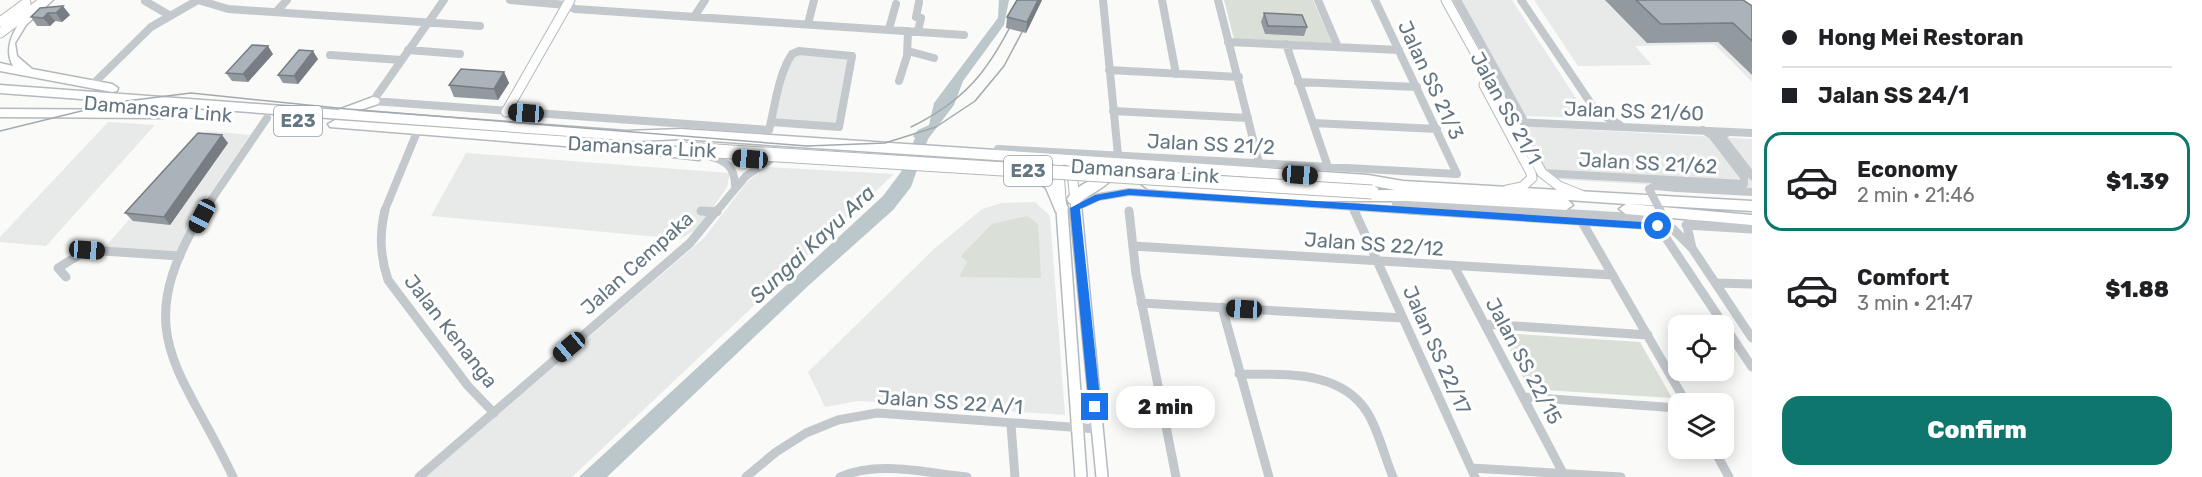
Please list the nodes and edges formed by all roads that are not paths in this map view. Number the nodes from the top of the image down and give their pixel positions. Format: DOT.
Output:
graph roads {
  1 [pos="32,0"];
  2 [pos="46,0"];
  3 [pos="198,0"];
  4 [pos="287,0"];
  5 [pos="444,0"];
  6 [pos="510,0"];
  7 [pos="705,0"];
  8 [pos="814,0"];
  9 [pos="1103,0"];
  10 [pos="1162,0"];
  11 [pos="1218,0"];
  12 [pos="1318,0"];
  13 [pos="1375,0"];
  14 [pos="1439,0"];
  15 [pos="1446,0"];
  16 [pos="1457,0"];
  17 [pos="1521,0"];
  18 [pos="145,1"];
  19 [pos="919,2"];
  20 [pos="568,3"];
  21 [pos="896,4"];
  22 [pos="276,12"];
  23 [pos="169,15"];
  24 [pos="694,17"];
  25 [pos="0,22"];
  26 [pos="428,22"];
  27 [pos="808,24"];
  28 [pos="480,26"];
  29 [pos="889,30"];
  30 [pos="908,31"];
  31 [pos="918,31"];
  32 [pos="0,33"];
  33 [pos="964,35"];
  34 [pos="1228,42"];
  35 [pos="1286,44"];
  36 [pos="1338,47"];
  37 [pos="1399,50"];
  38 [pos="408,51"];
  39 [pos="908,51"];
  40 [pos="460,54"];
  41 [pos="330,55"];
  42 [pos="790,56"];
  43 [pos="934,58"];
  44 [pos="401,60"];
  45 [pos="0,67"];
  46 [pos="1109,70"];
  47 [pos="1176,74"];
  48 [pos="35,75"];
  49 [pos="1239,77"];
  50 [pos="899,81"];
  51 [pos="1299,82"];
  52 [pos="92,85"];
  53 [pos="1417,87"];
  54 [pos="0,88"];
  55 [pos="0,97"];
  56 [pos="374,101"];
  57 [pos="204,104"];
  58 [pos="441,107"];
  59 [pos="178,110"];
  60 [pos="1113,111"];
  61 [pos="1596,111"];
  62 [pos="506,112"];
  63 [pos="0,113"];
  64 [pos="335,114"];
  65 [pos="267,118"];
  66 [pos="1248,118"];
  67 [pos="1516,120"];
  68 [pos="1313,123"];
  69 [pos="770,126"];
  70 [pos="1624,126"];
  71 [pos="839,127"];
  72 [pos="534,128"];
  73 [pos="1437,129"];
  74 [pos="1703,130"];
  75 [pos="417,132"];
  76 [pos="1730,132"];
  77 [pos="1752,133"];
  78 [pos="623,141"];
  79 [pos="998,149"];
  80 [pos="708,156"];
  81 [pos="1118,156"];
  82 [pos="1020,157"];
  83 [pos="770,160"];
  84 [pos="1064,160"];
  85 [pos="1259,162"];
  86 [pos="1140,164"];
  87 [pos="1328,166"];
  88 [pos="1542,173"];
  89 [pos="1014,174"];
  90 [pos="1457,174"];
  91 [pos="1036,176"];
  92 [pos="1750,176"];
  93 [pos="1066,177"];
  94 [pos="1103,181"];
  95 [pos="1143,184"];
  96 [pos="735,186"];
  97 [pos="1403,191"];
  98 [pos="1504,191"];
  99 [pos="1752,192"];
  100 [pos="1304,196"];
  101 [pos="1584,196"];
  102 [pos="1070,205"];
  103 [pos="1352,205"];
  104 [pos="1750,207"];
  105 [pos="712,208"];
  106 [pos="1626,209"];
  107 [pos="701,211"];
  108 [pos="1128,212"];
  109 [pos="1752,220"];
  110 [pos="1692,221"];
  111 [pos="1582,222"];
  112 [pos="1659,222"];
  113 [pos="1752,229"];
  114 [pos="1133,246"];
  115 [pos="1692,248"];
  116 [pos="180,256"];
  117 [pos="1377,261"];
  118 [pos="1454,266"];
  119 [pos="1613,275"];
  120 [pos="66,277"];
  121 [pos="1716,283"];
  122 [pos="1752,284"];
  123 [pos="1141,303"];
  124 [pos="1222,308"];
  125 [pos="1403,318"];
  126 [pos="1485,324"];
  127 [pos="1648,335"];
  128 [pos="1752,338"];
  129 [pos="1752,367"];
  130 [pos="1239,374"];
  131 [pos="1681,393"];
  132 [pos="1523,397"];
  133 [pos="1668,407"];
  134 [pos="494,413"];
  135 [pos="1011,425"];
  136 [pos="1077,428"];
  137 [pos="1097,429"];
  138 [pos="1719,459"];
  139 [pos="1473,472"];
  140 [pos="1563,473"];
  141 [pos="233,477"];
  142 [pos="419,477"];
  143 [pos="746,477"];
  144 [pos="840,477"];
  145 [pos="967,477"];
  146 [pos="1015,477"];
  147 [pos="1081,477"];
  148 [pos="1102,477"];
  149 [pos="1176,477"];
  150 [pos="1269,477"];
  151 [pos="1393,477"];
  152 [pos="1621,477"];
  153 [pos="1729,477"];
  1 -- 25 [label="street"];
  2 -- 32 [label="street"];
  2 -- 48 [label="highway"];
  3 -- 22 [label="street"];
  3 -- 23 [label="street"];
  4 -- 22 [label="street"];
  5 -- 26 [label="street"];
  6 -- 20 [label="street"];
  7 -- 24 [label="street"];
  8 -- 27 [label="street"];
  9 -- 46 [label="street"];
  10 -- 47 [label="street"];
  11 -- 34 [label="street"];
  12 -- 36 [label="street"];
  13 -- 37 [label="street, Jalan SS 21/3"];
  14 -- 98 [label="street, Jalan SS 21/1"];
  15 -- 67 [label="street, Jalan SS 21/1"];
  16 -- 67 [label="street"];
  17 -- 61 [label="street"];
  18 -- 23 [label="street"];
  19 -- 31 [label="street"];
  20 -- 24 [label="street"];
  20 -- 62 [label="street"];
  21 -- 29 [label="street"];
  22 -- 26 [label="street"];
  23 -- 52 [label="street"];
  24 -- 27 [label="street"];
  26 -- 28 [label="street"];
  26 -- 38 [label="street"];
  27 -- 29 [label="street"];
  29 -- 30 [label="street"];
  30 -- 31 [label="street"];
  30 -- 39 [label="street"];
  31 -- 33 [label="street"];
  34 -- 35 [label="street"];
  34 -- 49 [label="street"];
  35 -- 36 [label="street"];
  35 -- 51 [label="street"];
  36 -- 37 [label="street"];
  37 -- 53 [label="street, Jalan SS 21/3"];
  38 -- 40 [label="street"];
  38 -- 44 [label="street"];
  39 -- 43 [label="street"];
  39 -- 50 [label="street"];
  41 -- 44 [label="street"];
  42 -- 69 [label="street"];
  42 -- 71 [label="street"];
  44 -- 56 [label="street"];
  45 -- 48 [label="highway"];
  46 -- 47 [label="street"];
  46 -- 60 [label="street"];
  47 -- 49 [label="street"];
  48 -- 52 [label="highway"];
  49 -- 66 [label="street"];
  51 -- 53 [label="street"];
  51 -- 68 [label="street"];
  52 -- 57 [label="highway"];
  53 -- 73 [label="street, Jalan SS 21/3"];
  54 -- 57 [label="highway, Damansara Link / E23"];
  55 -- 59 [label="highway, Damansara Link / E23"];
  56 -- 58 [label="street"];
  56 -- 64 [label="highway"];
  57 -- 64 [label="highway, Damansara Link / E23"];
  58 -- 62 [label="street"];
  59 -- 63 [label="highway"];
  59 -- 65 [label="highway, Damansara Link / E23"];
  60 -- 66 [label="street"];
  60 -- 81 [label="street"];
  61 -- 67 [label="street, Jalan SS 21/60"];
  61 -- 70 [label="street"];
  62 -- 69 [label="street"];
  62 -- 72 [label="highway"];
  64 -- 72 [label="highway, Damansara Link / E23"];
  65 -- 75 [label="highway, Damansara Link / E23"];
  65 -- 116 [label="street"];
  66 -- 85 [label="street"];
  67 -- 70 [label="street, Jalan SS 21/60"];
  67 -- 88 [label="street, Jalan SS 21/1"];
  68 -- 73 [label="street"];
  68 -- 87 [label="street"];
  69 -- 71 [label="street"];
  70 -- 74 [label="street, Jalan SS 21/60"];
  72 -- 78 [label="highway, Damansara Link / E23"];
  73 -- 90 [label="street, Jalan SS 21/3"];
  74 -- 76 [label="street, Jalan SS 21/60"];
  74 -- 92 [label="street"];
  75 -- 78 [label="highway, Damansara Link / E23"];
  75 -- 134 [label="street, Jalan Kenanga"];
  76 -- 77 [label="street, Jalan SS 21/60"];
  76 -- 92 [label="street"];
  78 -- 80 [label="highway"];
  78 -- 82 [label="highway"];
  78 -- 97 [label="highway, Damansara Link / E23, bridge"];
  79 -- 81 [label="street, Jalan SS 21/2"];
  80 -- 83 [label="highway"];
  80 -- 96 [label="street"];
  81 -- 85 [label="street, Jalan SS 21/2"];
  82 -- 84 [label="highway"];
  82 -- 89 [label="highway"];
  83 -- 89 [label="highway"];
  83 -- 96 [label="street, Jalan Cempaka"];
  84 -- 86 [label="highway"];
  84 -- 93 [label="street"];
  85 -- 87 [label="street, Jalan SS 21/2"];
  86 -- 95 [label="highway"];
  86 -- 97 [label="highway"];
  87 -- 90 [label="street, Jalan SS 21/2"];
  88 -- 92 [label="street, Jalan SS 21/62"];
  88 -- 101 [label="street, Jalan SS 21/1"];
  89 -- 91 [label="highway"];
  91 -- 93 [label="highway"];
  91 -- 102 [label="highway"];
  93 -- 94 [label="highway"];
  93 -- 102 [label="street"];
  93 -- 102 [label="street"];
  94 -- 95 [label="highway"];
  94 -- 102 [label="highway"];
  95 -- 100 [label="highway"];
  96 -- 105 [label="street, Jalan Cempaka"];
  97 -- 98 [label="highway, Damansara Link / E23"];
  97 -- 100 [label="highway"];
  97 -- 106 [label="highway, Damansara Link / E23"];
  98 -- 101 [label="highway, Damansara Link / E23"];
  99 -- 112 [label="street, bridge"];
  100 -- 112 [label="street"];
  101 -- 104 [label="highway, Damansara Link / E23"];
  102 -- 103 [label="street"];
  102 -- 136 [label="street"];
  102 -- 137 [label="street"];
  103 -- 111 [label="street"];
  103 -- 117 [label="street, Jalan SS 22/17"];
  104 -- 106 [label="highway, Damansara Link / E23"];
  105 -- 107 [label="street"];
  105 -- 134 [label="street, Jalan Cempaka"];
  106 -- 110 [label="highway"];
  108 -- 114 [label="street"];
  109 -- 110 [label="highway"];
  110 -- 113 [label="street"];
  110 -- 115 [label="street"];
  111 -- 112 [label="street"];
  111 -- 119 [label="street"];
  112 -- 115 [label="street"];
  112 -- 129 [label="street"];
  114 -- 117 [label="street, Jalan SS 22/12"];
  114 -- 123 [label="street"];
  115 -- 121 [label="street"];
  116 -- 120 [label="street"];
  116 -- 141 [label="street"];
  117 -- 118 [label="street, Jalan SS 22/12"];
  117 -- 125 [label="street, Jalan SS 22/17"];
  118 -- 119 [label="street, Jalan SS 22/12"];
  118 -- 126 [label="street, Jalan SS 22/15"];
  119 -- 127 [label="street"];
  121 -- 122 [label="street"];
  121 -- 128 [label="street"];
  123 -- 124 [label="street"];
  123 -- 149 [label="street"];
  124 -- 125 [label="street"];
  124 -- 130 [label="street"];
  125 -- 139 [label="street, Jalan SS 22/17"];
  126 -- 127 [label="street"];
  126 -- 132 [label="street, Jalan SS 22/15"];
  127 -- 131 [label="street"];
  130 -- 150 [label="street"];
  130 -- 151 [label="street"];
  132 -- 133 [label="street"];
  132 -- 140 [label="street, Jalan SS 22/15"];
  134 -- 142 [label="street, Jalan Cempaka"];
  135 -- 136 [label="street, Jalan SS 22 A/1"];
  135 -- 143 [label="street, Jalan SS 22 A/1"];
  135 -- 146 [label="street"];
  136 -- 137 [label="street, Jalan SS 22 A/1"];
  136 -- 147 [label="street"];
  137 -- 148 [label="street"];
  138 -- 153 [label="street"];
  139 -- 140 [label="street"];
  140 -- 152 [label="street"];
  144 -- 145 [label="street"];
}
